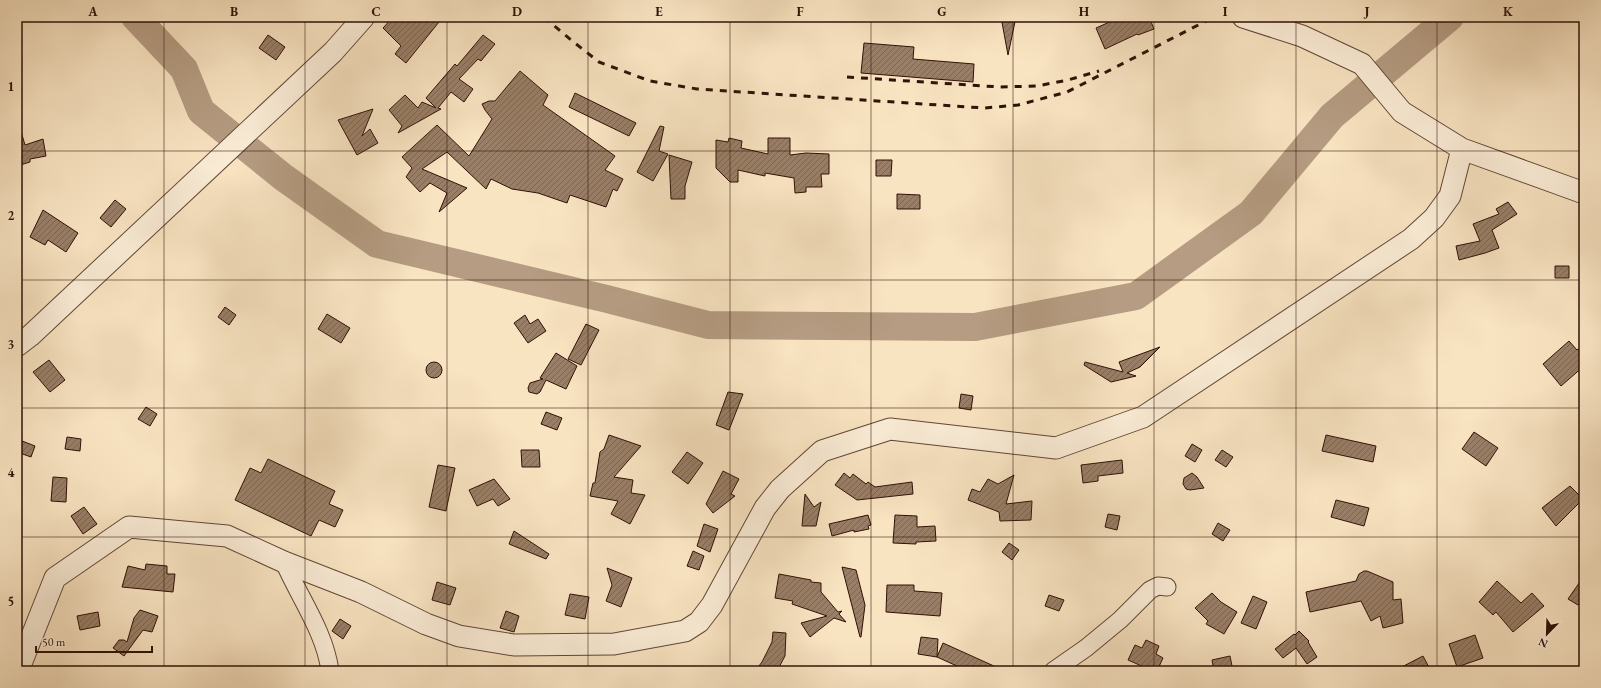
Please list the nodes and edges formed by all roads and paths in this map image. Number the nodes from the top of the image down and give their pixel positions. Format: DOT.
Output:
graph roads {
  1 [pos="364,17"];
  2 [pos="1242,17"];
  3 [pos="1462,148"];
  4 [pos="1584,193"];
  5 [pos="17,346"];
  6 [pos="284,562"];
  7 [pos="1167,586"];
  8 [pos="18,671"];
  9 [pos="330,671"];
  10 [pos="1054,671"];
  1 -- 5 [label="street"];
  2 -- 3 [label="street"];
  3 -- 4 [label="street"];
  3 -- 6 [label="street"];
  6 -- 8 [label="street"];
  6 -- 9 [label="street"];
  7 -- 10 [label="street"];
}
